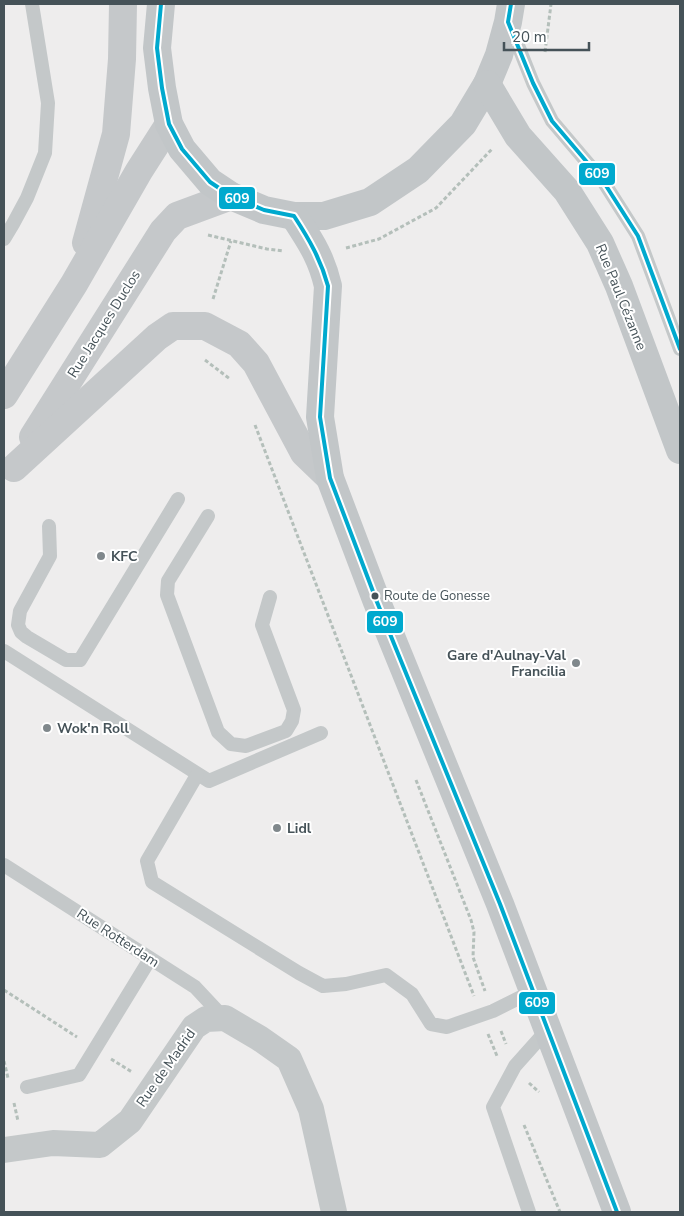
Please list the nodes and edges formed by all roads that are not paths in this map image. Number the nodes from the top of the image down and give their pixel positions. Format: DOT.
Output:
graph roads {
  1 [pos="32,4"];
  2 [pos="123,4"];
  3 [pos="161,4"];
  4 [pos="510,13"];
  5 [pos="487,84"];
  6 [pos="169,124"];
  7 [pos="230,196"];
  8 [pos="294,216"];
  9 [pos="4,239"];
  10 [pos="74,284"];
  11 [pos="680,349"];
  12 [pos="4,395"];
  13 [pos="680,450"];
  14 [pos="9,475"];
  15 [pos="330,478"];
  16 [pos="178,499"];
  17 [pos="208,516"];
  18 [pos="49,526"];
  19 [pos="270,597"];
  20 [pos="4,651"];
  21 [pos="321,733"];
  22 [pos="197,775"];
  23 [pos="4,865"];
  24 [pos="150,959"];
  25 [pos="533,991"];
  26 [pos="224,1018"];
  27 [pos="548,1029"];
  28 [pos="27,1087"];
  29 [pos="4,1150"];
  30 [pos="334,1212"];
  31 [pos="529,1212"];
  32 [pos="618,1212"];
  1 -- 9 [label="lane"];
  2 -- 10 [label="main road"];
  3 -- 6 [label="main road"];
  4 -- 5 [label="main road"];
  4 -- 11 [label="lane"];
  5 -- 8 [label="main road"];
  5 -- 13 [label="main road, Rue Paul Cézanne"];
  6 -- 7 [label="main road"];
  6 -- 10 [label="main road"];
  7 -- 8 [label="main road"];
  7 -- 14 [label="main road, Rue Jacques Duclos"];
  8 -- 15 [label="main road"];
  10 -- 12 [label="main road"];
  14 -- 15 [label="main road"];
  15 -- 25 [label="main road"];
  16 -- 18 [label="lane"];
  17 -- 19 [label="lane"];
  20 -- 22 [label="lane"];
  21 -- 22 [label="lane"];
  22 -- 25 [label="lane"];
  23 -- 24 [label="lane, Rue Rotterdam"];
  24 -- 26 [label="lane, Rue Rotterdam"];
  24 -- 28 [label="lane"];
  25 -- 27 [label="main road"];
  26 -- 29 [label="street, Rue de Madrid"];
  26 -- 30 [label="street"];
  27 -- 31 [label="lane"];
  27 -- 32 [label="main road"];
}
